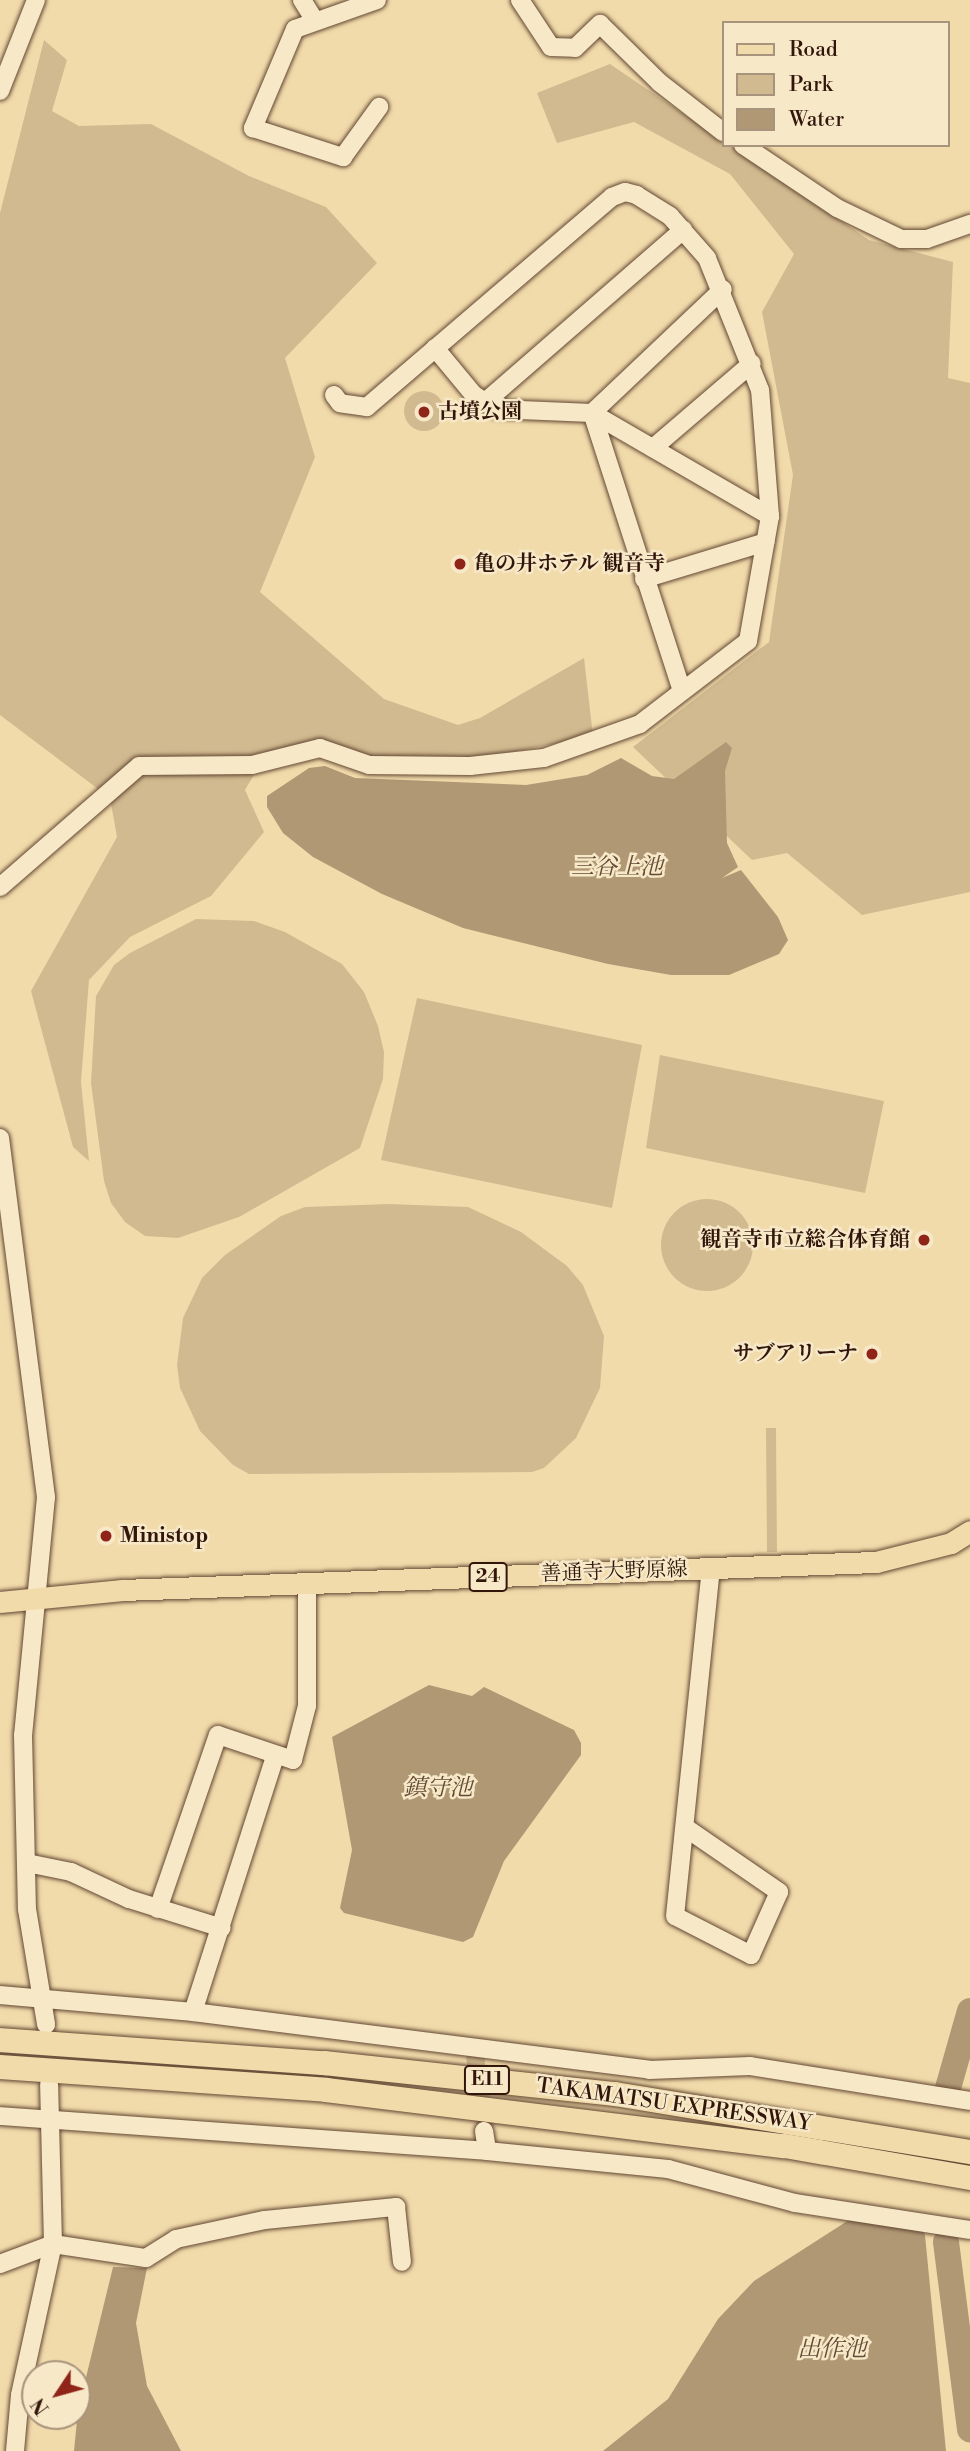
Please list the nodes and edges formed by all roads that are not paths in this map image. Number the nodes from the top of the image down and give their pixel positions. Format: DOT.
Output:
graph roads {
  1 [pos="37,0"];
  2 [pos="302,0"];
  3 [pos="377,0"];
  4 [pos="520,0"];
  5 [pos="316,21"];
  6 [pos="0,91"];
  7 [pos="379,107"];
  8 [pos="722,131"];
  9 [pos="746,147"];
  10 [pos="970,223"];
  11 [pos="684,230"];
  12 [pos="723,289"];
  13 [pos="435,348"];
  14 [pos="752,363"];
  15 [pos="334,395"];
  16 [pos="484,403"];
  17 [pos="592,413"];
  18 [pos="653,448"];
  19 [pos="770,516"];
  20 [pos="766,542"];
  21 [pos="644,579"];
  22 [pos="682,691"];
  23 [pos="0,887"];
  24 [pos="0,1138"];
  25 [pos="970,1531"];
  26 [pos="961,1541"];
  27 [pos="711,1568"];
  28 [pos="307,1584"];
  29 [pos="33,1599"];
  30 [pos="0,1602"];
  31 [pos="275,1756"];
  32 [pos="686,1828"];
  33 [pos="27,1863"];
  34 [pos="158,1909"];
  35 [pos="222,1928"];
  36 [pos="0,1996"];
  37 [pos="45,2001"];
  38 [pos="193,2012"];
  39 [pos="46,2024"];
  40 [pos="0,2040"];
  41 [pos="0,2067"];
  42 [pos="49,2085"];
  43 [pos="970,2101"];
  44 [pos="0,2116"];
  45 [pos="51,2116"];
  46 [pos="484,2131"];
  47 [pos="487,2151"];
  48 [pos="970,2152"];
  49 [pos="970,2179"];
  50 [pos="970,2230"];
  51 [pos="53,2244"];
  52 [pos="402,2262"];
  53 [pos="0,2264"];
  54 [pos="15,2451"];
  1 -- 6 [label="street"];
  2 -- 5 [label="street"];
  3 -- 5 [label="street"];
  4 -- 8 [label="street"];
  5 -- 7 [label="street"];
  9 -- 10 [label="street"];
  11 -- 12 [label="street"];
  11 -- 13 [label="street"];
  11 -- 16 [label="street"];
  12 -- 14 [label="street"];
  12 -- 17 [label="street"];
  13 -- 15 [label="street"];
  13 -- 16 [label="street"];
  14 -- 18 [label="street"];
  14 -- 19 [label="street"];
  16 -- 17 [label="street"];
  17 -- 18 [label="street"];
  17 -- 21 [label="street"];
  18 -- 19 [label="street"];
  19 -- 20 [label="street"];
  20 -- 21 [label="street"];
  20 -- 22 [label="street"];
  21 -- 22 [label="street"];
  22 -- 23 [label="street"];
  24 -- 29 [label="street"];
  25 -- 26 [label="main road, 善通寺大野原線 / 24"];
  26 -- 27 [label="main road, 善通寺大野原線 / 24"];
  27 -- 28 [label="main road, 善通寺大野原線 / 24"];
  27 -- 32 [label="street"];
  28 -- 29 [label="main road, 善通寺大野原線 / 24"];
  28 -- 31 [label="street"];
  29 -- 30 [label="main road, 善通寺大野原線 / 24"];
  29 -- 33 [label="street"];
  31 -- 34 [label="street"];
  31 -- 35 [label="street"];
  32 -- 32 [label="street"];
  33 -- 34 [label="street"];
  33 -- 37 [label="street"];
  34 -- 35 [label="street"];
  35 -- 38 [label="street"];
  36 -- 37 [label="street"];
  37 -- 38 [label="street"];
  37 -- 39 [label="street"];
  38 -- 43 [label="street"];
  40 -- 48 [label="highway, TAKAMATSU EXPRESSWAY / E11"];
  41 -- 49 [label="highway, TAKAMATSU EXPRESSWAY / E11"];
  42 -- 45 [label="street"];
  44 -- 45 [label="street"];
  45 -- 47 [label="street"];
  45 -- 51 [label="street"];
  46 -- 47 [label="street"];
  47 -- 50 [label="street"];
  51 -- 52 [label="street"];
  51 -- 53 [label="street"];
  51 -- 54 [label="street"];
}
